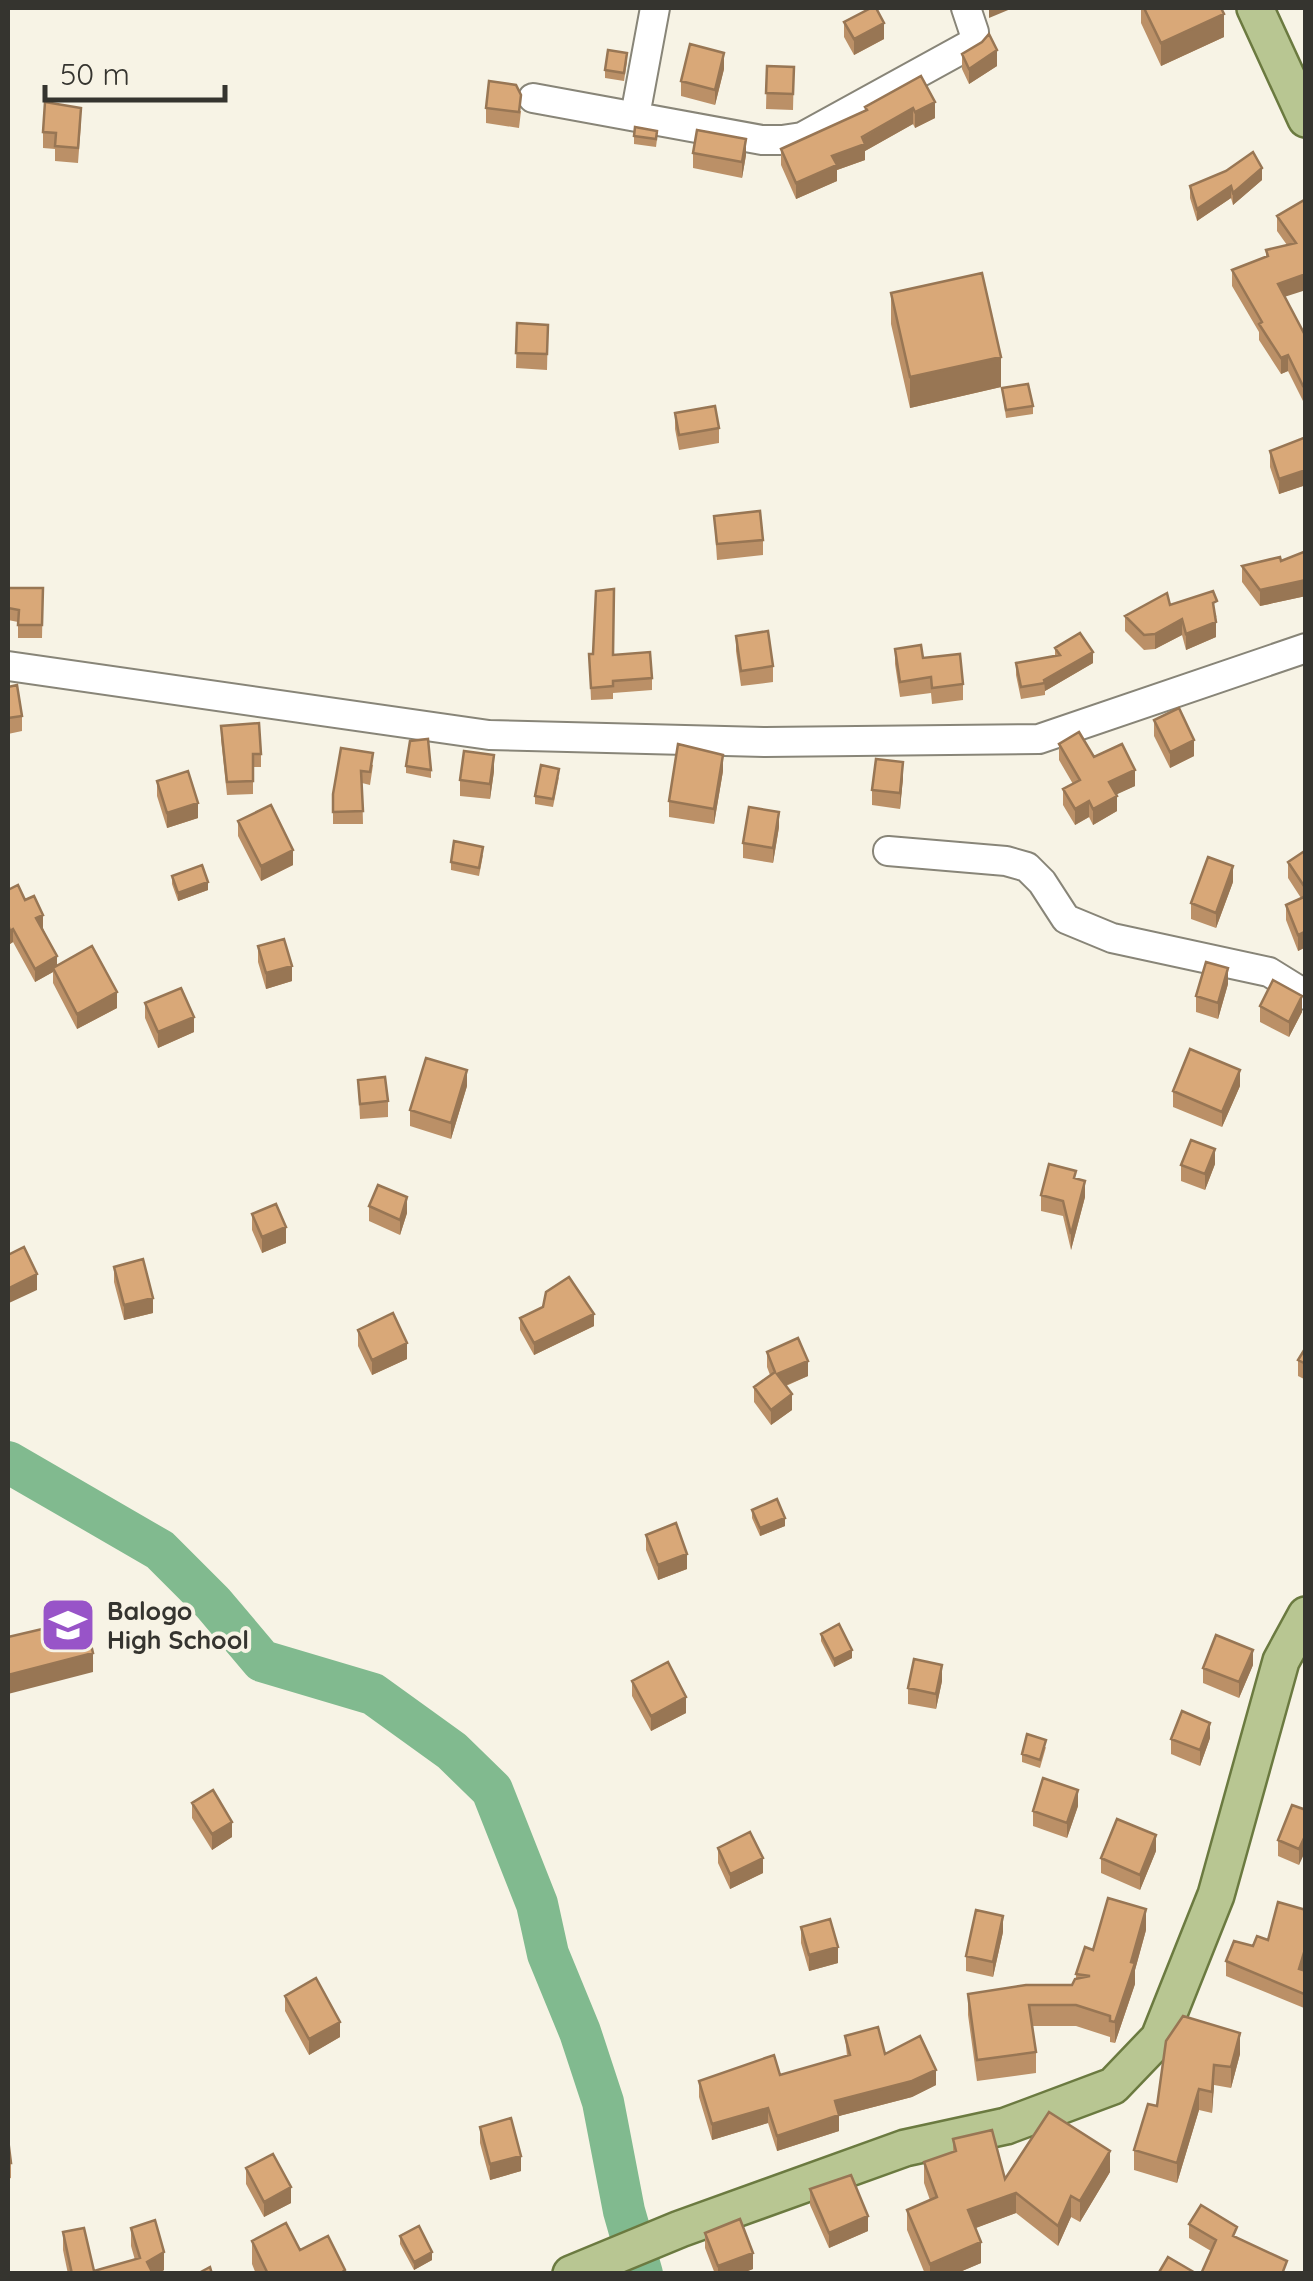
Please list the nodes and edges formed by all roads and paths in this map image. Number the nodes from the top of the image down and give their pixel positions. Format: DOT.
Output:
graph roads {
  1 [pos="655,8"];
  2 [pos="966,8"];
  3 [pos="1255,8"];
  4 [pos="533,98"];
  5 [pos="635,116"];
  6 [pos="1306,118"];
  7 [pos="1306,648"];
  8 [pos="8,666"];
  9 [pos="888,851"];
  10 [pos="1306,995"];
  11 [pos="1306,1615"];
  12 [pos="571,2274"];
  1 -- 5 [label="street"];
  2 -- 5 [label="street"];
  3 -- 6 [label="main road"];
  4 -- 5 [label="street"];
  7 -- 8 [label="street"];
  9 -- 10 [label="street"];
  11 -- 12 [label="main road"];
}
